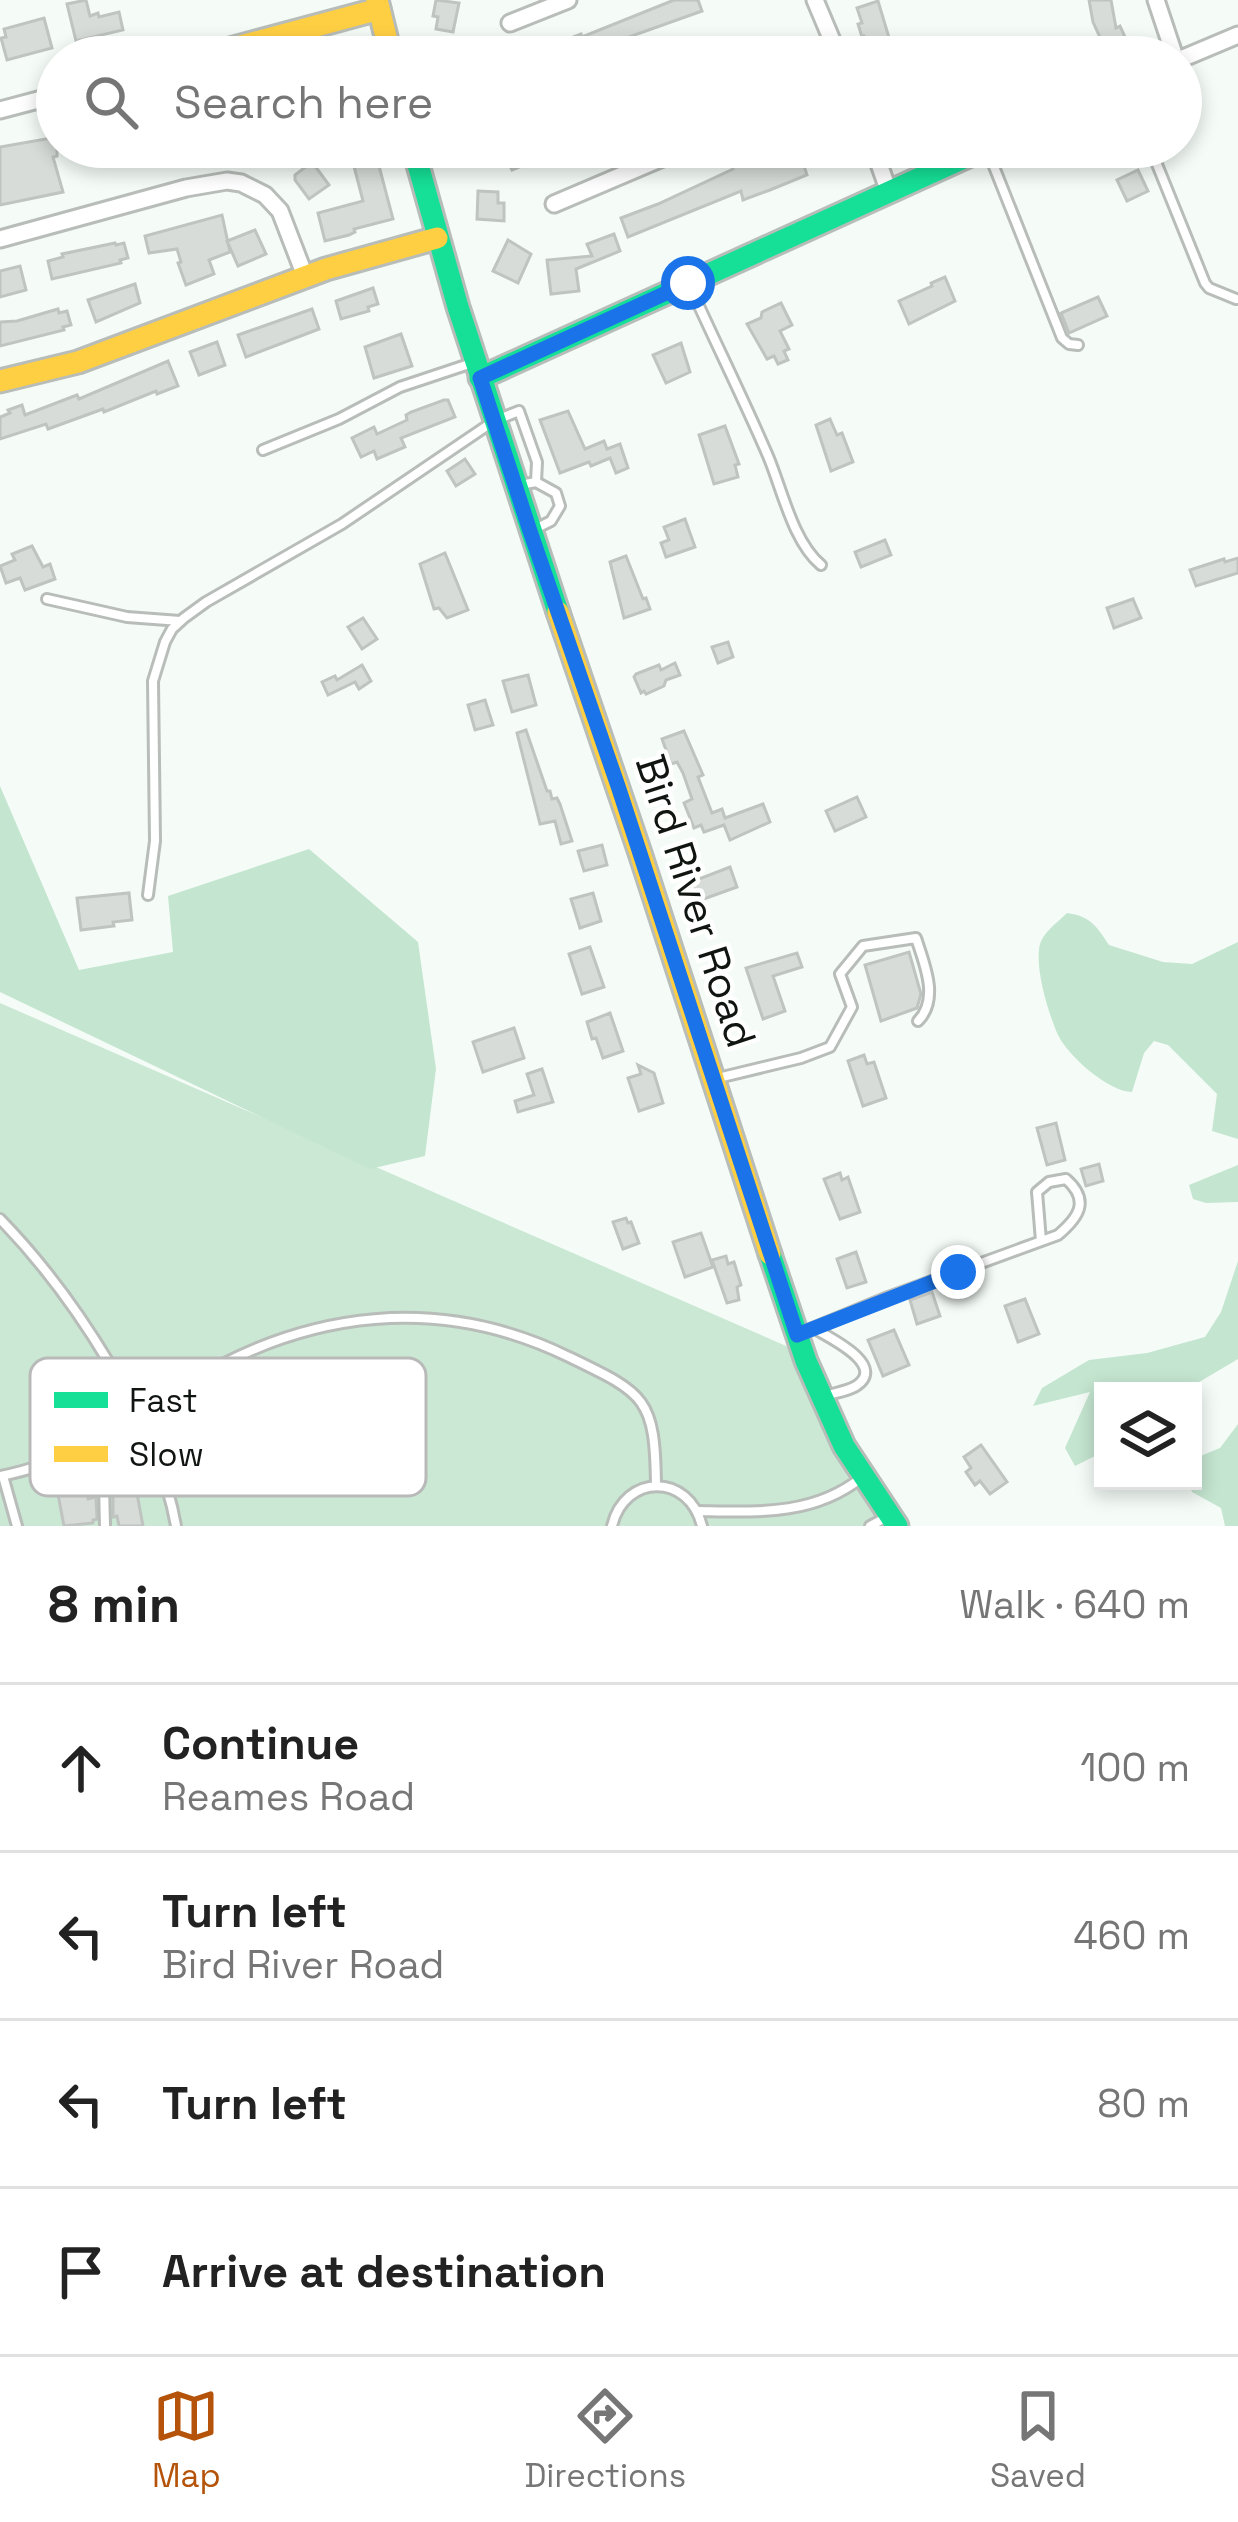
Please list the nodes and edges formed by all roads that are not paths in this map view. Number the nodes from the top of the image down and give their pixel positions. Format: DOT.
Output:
graph roads {
  1 [pos="568,0"];
  2 [pos="815,0"];
  3 [pos="1156,0"];
  4 [pos="378,4"];
  5 [pos="510,23"];
  6 [pos="1238,35"];
  7 [pos="271,36"];
  8 [pos="386,36"];
  9 [pos="830,36"];
  10 [pos="1170,36"];
  11 [pos="1202,49"];
  12 [pos="36,101"];
  13 [pos="0,110"];
  14 [pos="419,168"];
  15 [pos="639,168"];
  16 [pos="880,168"];
  17 [pos="941,168"];
  18 [pos="994,168"];
  19 [pos="1158,168"];
  20 [pos="889,192"];
  21 [pos="554,204"];
  22 [pos="437,238"];
  23 [pos="0,239"];
  24 [pos="305,276"];
  25 [pos="688,283"];
  26 [pos="1236,299"];
  27 [pos="1078,344"];
  28 [pos="478,370"];
  29 [pos="0,381"];
  30 [pos="494,422"];
  31 [pos="263,450"];
  32 [pos="525,484"];
  33 [pos="530,531"];
  34 [pos="821,565"];
  35 [pos="47,598"];
  36 [pos="180,621"];
  37 [pos="148,895"];
  38 [pos="918,1021"];
  39 [pos="712,1079"];
  40 [pos="0,1219"];
  41 [pos="1041,1241"];
  42 [pos="805,1332"];
  43 [pos="106,1358"];
  44 [pos="234,1358"];
  45 [pos="821,1398"];
  46 [pos="2,1476"];
  47 [pos="863,1477"];
  48 [pos="656,1486"];
  49 [pos="104,1496"];
  50 [pos="168,1496"];
  51 [pos="698,1511"];
  52 [pos="885,1523"];
  53 [pos="16,1526"];
  54 [pos="105,1526"];
  55 [pos="176,1526"];
  56 [pos="612,1526"];
  57 [pos="702,1526"];
  1 -- 5 [label="street"];
  2 -- 9 [label="street"];
  3 -- 10 [label="street"];
  4 -- 7 [label="street"];
  4 -- 8 [label="street"];
  6 -- 11 [label="street"];
  12 -- 13 [label="street"];
  14 -- 22 [label="street, Bird River Road"];
  15 -- 21 [label="street"];
  16 -- 20 [label="street"];
  17 -- 20 [label="street"];
  18 -- 27 [label="lane"];
  19 -- 26 [label="lane"];
  20 -- 25 [label="street"];
  22 -- 24 [label="street"];
  22 -- 28 [label="street, Bird River Road"];
  23 -- 24 [label="street"];
  24 -- 29 [label="street"];
  25 -- 28 [label="street"];
  25 -- 34 [label="lane"];
  28 -- 30 [label="street, Bird River Road"];
  28 -- 31 [label="lane"];
  30 -- 32 [label="street, Bird River Road"];
  30 -- 36 [label="lane"];
  32 -- 33 [label="street, Bird River Road"];
  32 -- 33 [label="lane"];
  33 -- 39 [label="street, Bird River Road"];
  35 -- 36 [label="lane"];
  36 -- 37 [label="lane"];
  38 -- 39 [label="lane"];
  39 -- 42 [label="street, Bird River Road"];
  40 -- 43 [label="lane"];
  41 -- 41 [label="lane"];
  41 -- 42 [label="lane"];
  42 -- 45 [label="street, Bird River Road"];
  42 -- 45 [label="lane"];
  44 -- 48 [label="lane"];
  45 -- 47 [label="street, Bird River Road"];
  46 -- 53 [label="lane"];
  47 -- 51 [label="lane"];
  47 -- 52 [label="street, Bird River Road"];
  48 -- 51 [label="lane"];
  48 -- 56 [label="lane"];
  49 -- 54 [label="lane"];
  50 -- 55 [label="lane"];
  51 -- 57 [label="lane"];
}
